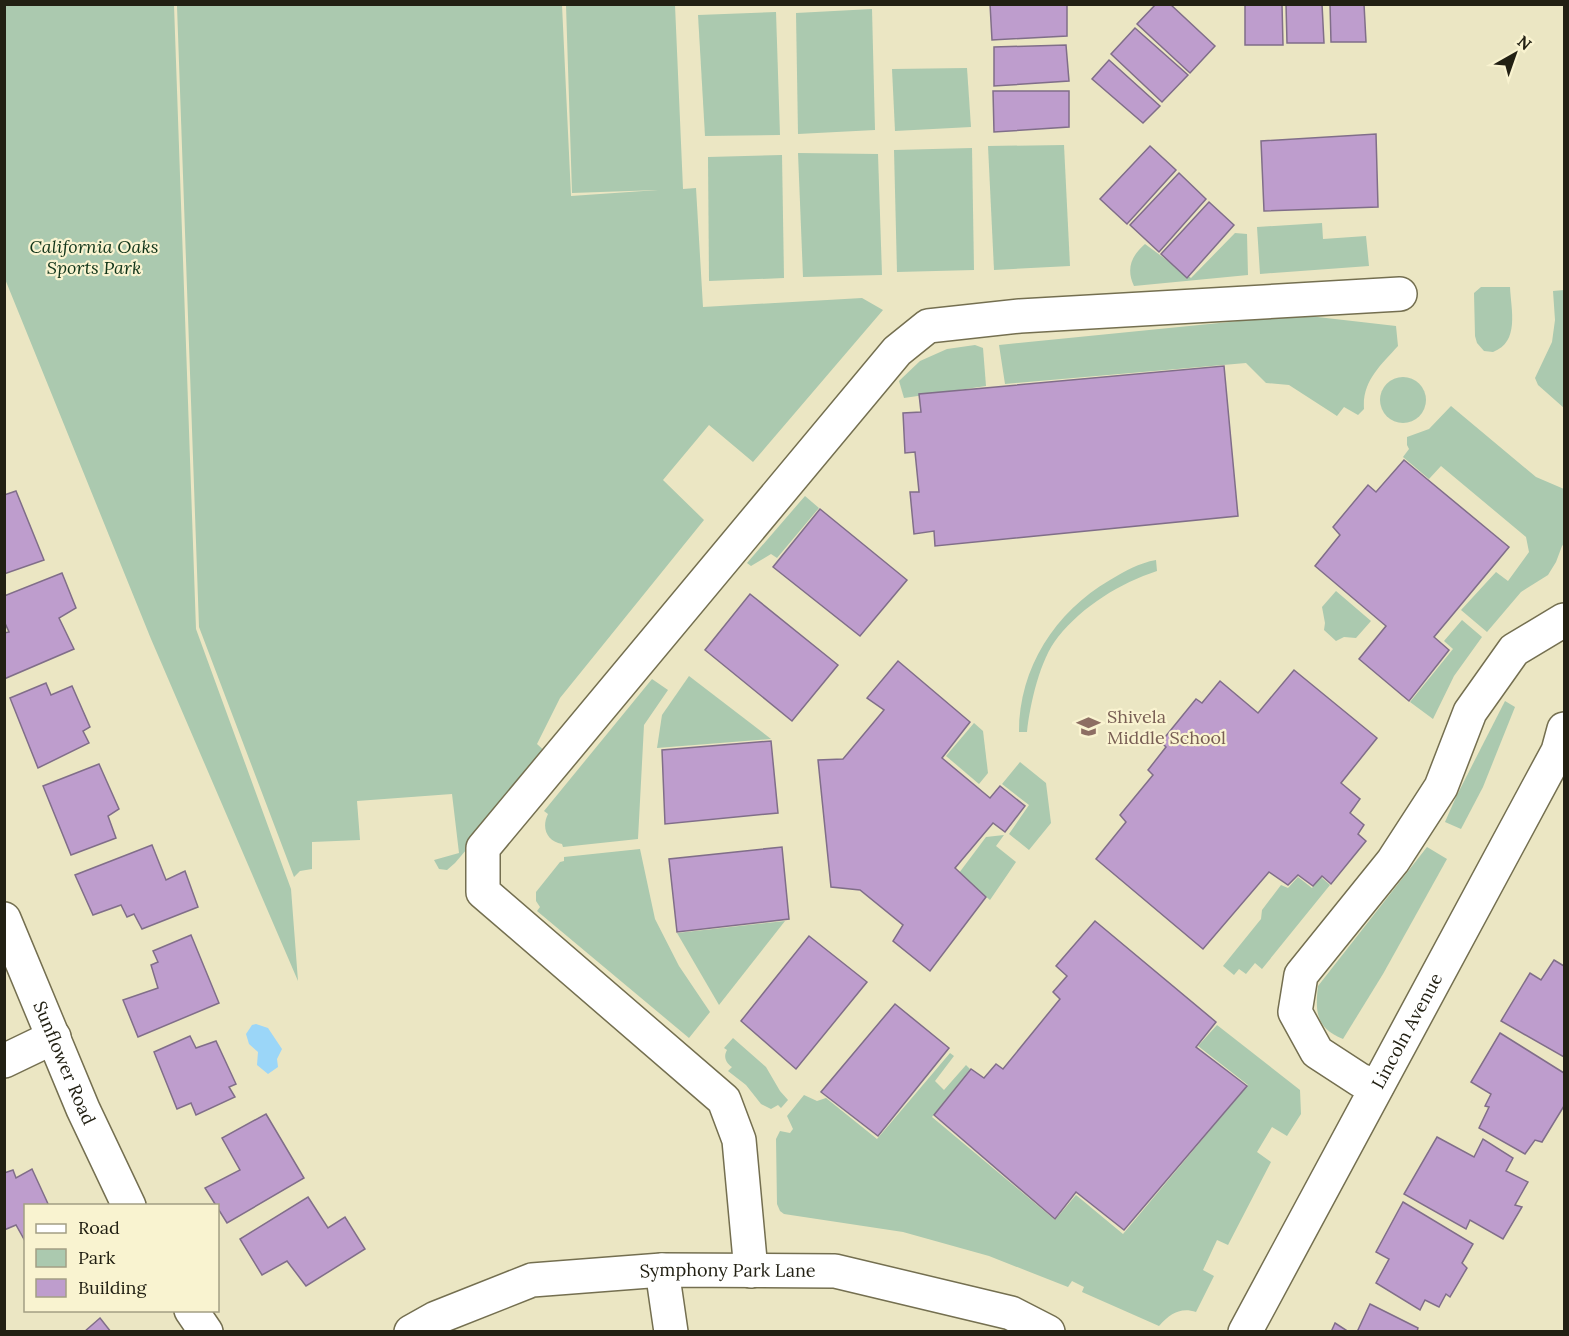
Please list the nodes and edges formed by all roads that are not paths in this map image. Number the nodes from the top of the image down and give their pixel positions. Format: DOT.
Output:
graph roads {
  1 [pos="1400,294"];
  2 [pos="1564,620"];
  3 [pos="1564,729"];
  4 [pos="4,919"];
  5 [pos="54,1037"];
  6 [pos="4,1061"];
  7 [pos="1377,1086"];
  8 [pos="128,1204"];
  9 [pos="662,1270"];
  10 [pos="751,1271"];
  11 [pos="192,1312"];
  12 [pos="206,1332"];
  13 [pos="411,1332"];
  14 [pos="671,1332"];
  15 [pos="1048,1332"];
  16 [pos="1245,1332"];
  1 -- 10 [label="street"];
  2 -- 7 [label="street"];
  3 -- 7 [label="street, Lincoln Avenue"];
  4 -- 5 [label="street, Sunflower Road"];
  5 -- 6 [label="street"];
  5 -- 8 [label="street, Sunflower Road"];
  7 -- 16 [label="street, Lincoln Avenue"];
  9 -- 10 [label="street, Symphony Park Lane"];
  9 -- 13 [label="street, Symphony Park Lane"];
  9 -- 14 [label="street"];
  10 -- 15 [label="street, Symphony Park Lane"];
  11 -- 12 [label="street"];
}
